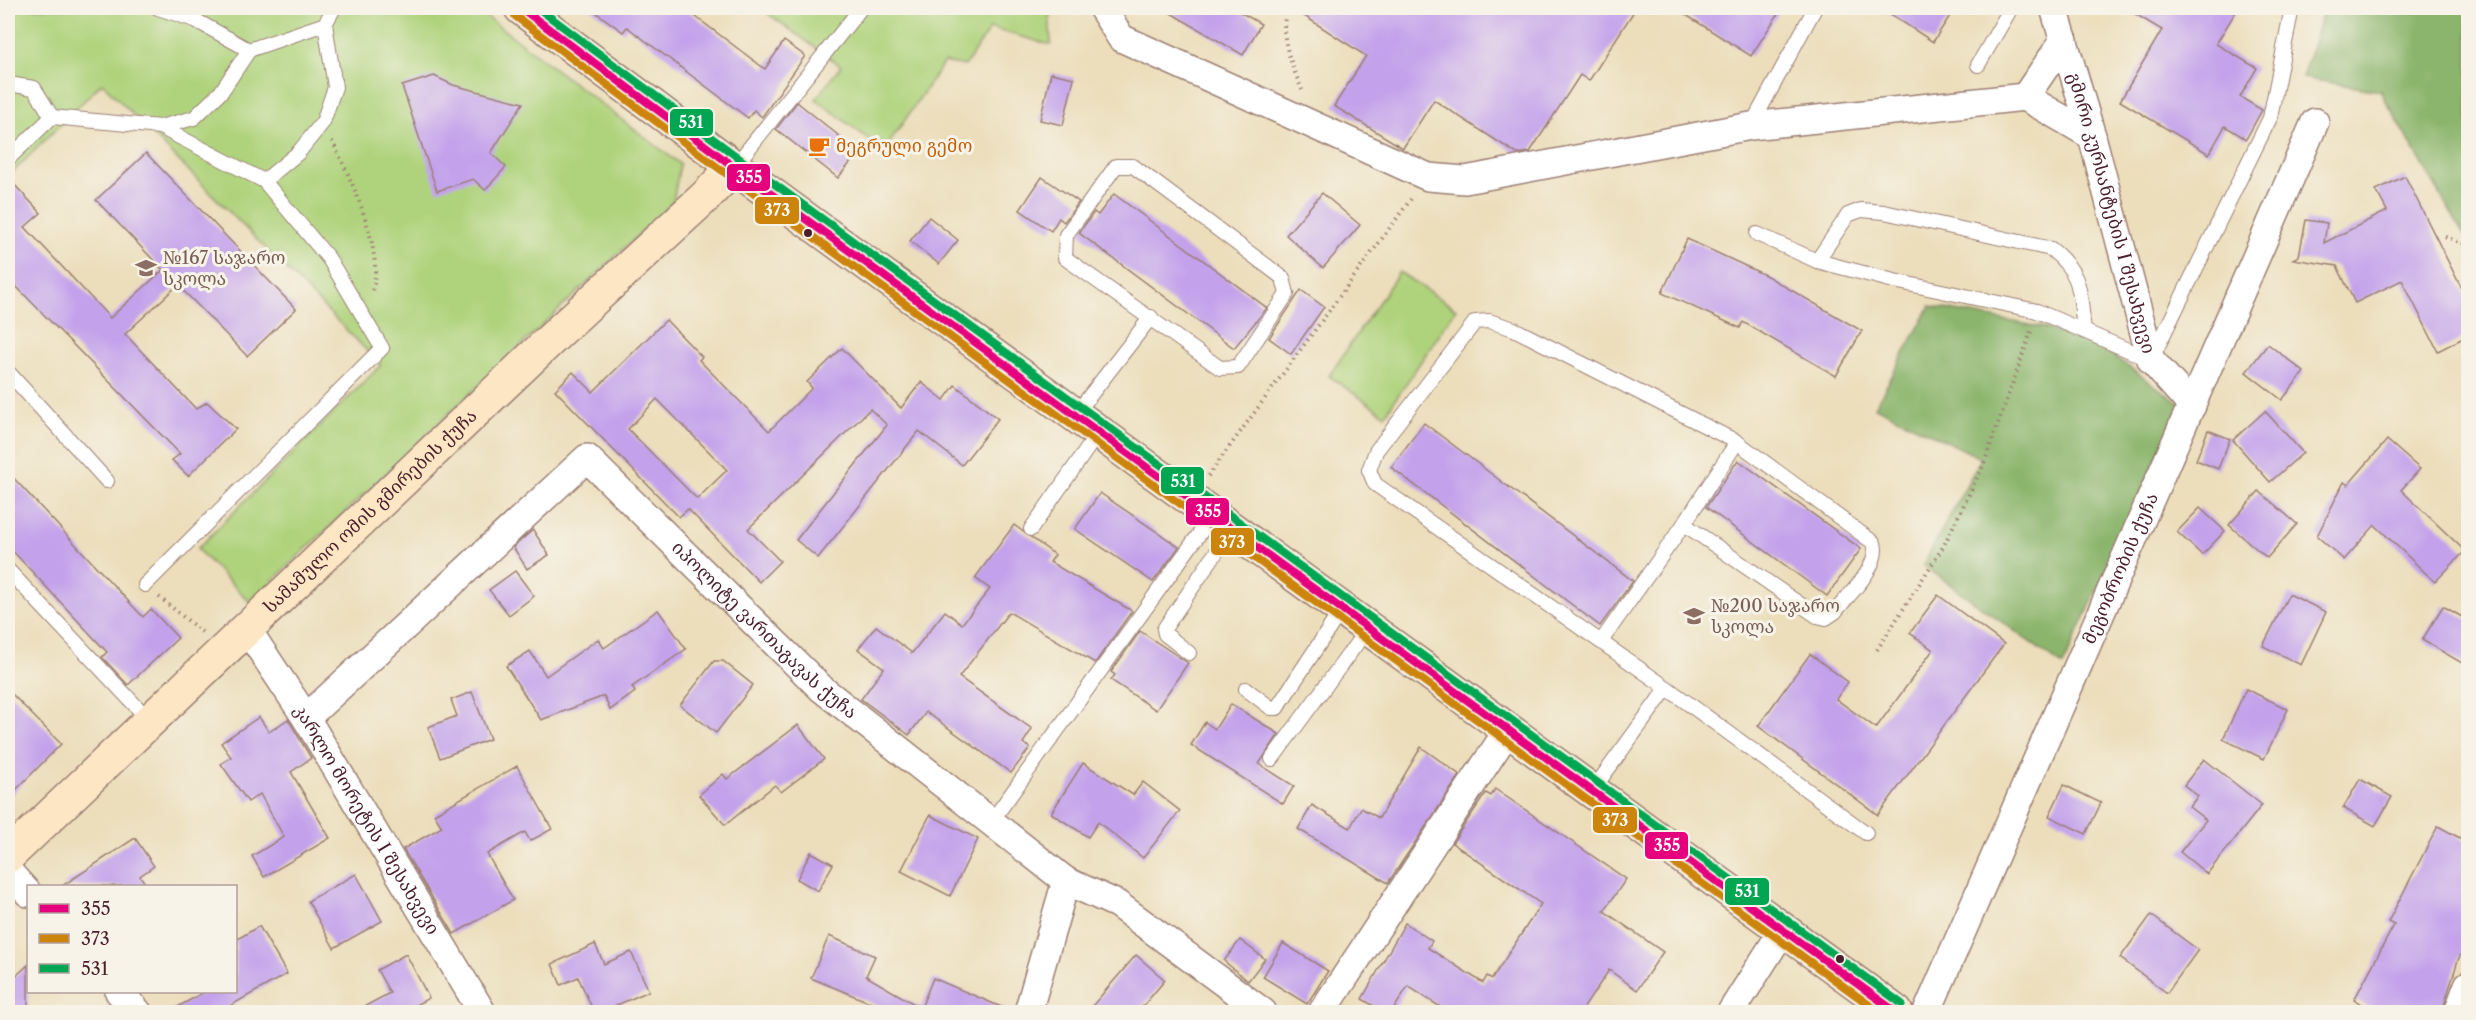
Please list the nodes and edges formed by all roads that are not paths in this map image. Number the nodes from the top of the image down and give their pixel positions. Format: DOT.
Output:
graph roads {
  1 [pos="158,8"];
  2 [pos="334,8"];
  3 [pos="521,8"];
  4 [pos="861,8"];
  5 [pos="1102,8"];
  6 [pos="1815,8"];
  7 [pos="2012,8"];
  8 [pos="2054,8"];
  9 [pos="2292,8"];
  10 [pos="325,24"];
  11 [pos="2064,40"];
  12 [pos="249,50"];
  13 [pos="1978,65"];
  14 [pos="8,84"];
  15 [pos="2025,97"];
  16 [pos="52,117"];
  17 [pos="2315,122"];
  18 [pos="1750,126"];
  19 [pos="160,127"];
  20 [pos="2092,136"];
  21 [pos="8,159"];
  22 [pos="734,167"];
  23 [pos="264,181"];
  24 [pos="1757,234"];
  25 [pos="1817,261"];
  26 [pos="1151,317"];
  27 [pos="2084,331"];
  28 [pos="2151,360"];
  29 [pos="8,372"];
  30 [pos="2192,406"];
  31 [pos="1087,423"];
  32 [pos="1737,442"];
  33 [pos="107,481"];
  34 [pos="1222,522"];
  35 [pos="1684,524"];
  36 [pos="1031,529"];
  37 [pos="8,570"];
  38 [pos="145,585"];
  39 [pos="1342,609"];
  40 [pos="247,628"];
  41 [pos="1368,628"];
  42 [pos="1602,640"];
  43 [pos="1189,653"];
  44 [pos="1667,688"];
  45 [pos="1246,689"];
  46 [pos="306,718"];
  47 [pos="150,721"];
  48 [pos="1508,730"];
  49 [pos="1272,759"];
  50 [pos="1592,791"];
  51 [pos="992,822"];
  52 [pos="1866,833"];
  53 [pos="8,856"];
  54 [pos="8,871"];
  55 [pos="1066,881"];
  56 [pos="27,892"];
  57 [pos="1783,930"];
  58 [pos="2469,986"];
  59 [pos="120,993"];
  60 [pos="138,1012"];
  61 [pos="482,1012"];
  62 [pos="1028,1012"];
  63 [pos="1263,1012"];
  64 [pos="1322,1012"];
  65 [pos="1731,1012"];
  66 [pos="1896,1012"];
  67 [pos="1927,1012"];
  68 [pos="2458,1012"];
  1 -- 12 [label="lane"];
  2 -- 10 [label="lane"];
  3 -- 22 [label="main road"];
  4 -- 22 [label="lane"];
  5 -- 18 [label="street"];
  6 -- 18 [label="lane"];
  7 -- 13 [label="lane"];
  8 -- 11 [label="street, გმირი კურსანტების I შესახვევი"];
  9 -- 28 [label="lane"];
  10 -- 12 [label="lane"];
  10 -- 23 [label="lane"];
  11 -- 15 [label="street"];
  11 -- 20 [label="street, გმირი კურსანტების I შესახვევი"];
  12 -- 19 [label="lane"];
  14 -- 16 [label="lane"];
  15 -- 18 [label="street"];
  15 -- 20 [label="street"];
  16 -- 19 [label="lane"];
  16 -- 21 [label="lane"];
  17 -- 30 [label="street, მეგობრობის ქუჩა"];
  19 -- 23 [label="lane"];
  20 -- 28 [label="street, გმირი კურსანტების I შესახვევი"];
  22 -- 31 [label="main road"];
  22 -- 40 [label="main road, სამამულო ომის გმირების ქუჩა"];
  23 -- 38 [label="lane"];
  24 -- 25 [label="lane"];
  25 -- 27 [label="lane"];
  25 -- 27 [label="lane"];
  26 -- 26 [label="lane"];
  26 -- 31 [label="lane"];
  27 -- 28 [label="lane"];
  28 -- 30 [label="street, გმირი კურსანტების I შესახვევი"];
  29 -- 33 [label="lane"];
  30 -- 67 [label="street, მეგობრობის ქუჩა"];
  31 -- 34 [label="main road"];
  31 -- 36 [label="lane"];
  32 -- 35 [label="lane"];
  32 -- 35 [label="lane"];
  32 -- 42 [label="lane"];
  34 -- 39 [label="main road"];
  34 -- 43 [label="lane"];
  34 -- 51 [label="lane"];
  35 -- 42 [label="lane"];
  37 -- 47 [label="lane"];
  39 -- 41 [label="main road"];
  39 -- 45 [label="lane"];
  40 -- 46 [label="street, კარლო მორეტის I შესახვევი"];
  40 -- 47 [label="main road, სამამულო ომის გმირების ქუჩა"];
  41 -- 48 [label="main road"];
  41 -- 49 [label="lane"];
  42 -- 44 [label="lane"];
  44 -- 50 [label="lane"];
  44 -- 52 [label="lane"];
  46 -- 51 [label="street, იპოლიტე ვართაგავას ქუჩა"];
  46 -- 61 [label="street, კარლო მორეტის I შესახვევი"];
  47 -- 53 [label="main road, სამამულო ომის გმირების ქუჩა"];
  48 -- 50 [label="main road"];
  48 -- 64 [label="street"];
  50 -- 57 [label="main road"];
  51 -- 55 [label="street, იპოლიტე ვართაგავას ქუჩა"];
  54 -- 56 [label="street"];
  55 -- 62 [label="street"];
  55 -- 63 [label="street, იპოლიტე ვართაგავას ქუჩა"];
  57 -- 65 [label="street"];
  57 -- 66 [label="main road"];
  58 -- 68 [label="street"];
  59 -- 60 [label="street"];
}
